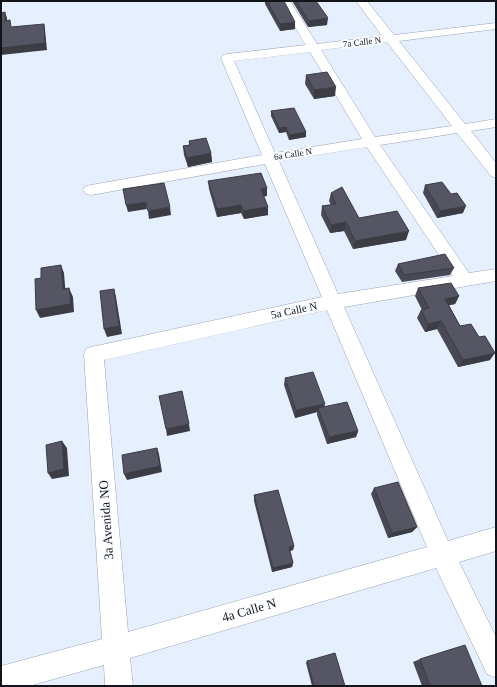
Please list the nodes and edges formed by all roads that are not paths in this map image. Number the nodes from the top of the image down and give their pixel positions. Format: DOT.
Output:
graph roads {
  1 [pos="284,1"];
  2 [pos="361,1"];
  3 [pos="496,26"];
  4 [pos="390,38"];
  5 [pos="312,47"];
  6 [pos="496,123"];
  7 [pos="461,128"];
  8 [pos="371,142"];
  9 [pos="271,158"];
  10 [pos="496,173"];
  11 [pos="91,190"];
  12 [pos="496,275"];
  13 [pos="465,280"];
  14 [pos="333,302"];
  15 [pos="94,354"];
  16 [pos="496,539"];
  17 [pos="442,554"];
  18 [pos="116,649"];
  19 [pos="496,664"];
  20 [pos="1,680"];
  21 [pos="119,686"];
  1 -- 5 [label="street"];
  2 -- 4 [label="street"];
  3 -- 4 [label="street, 7a Calle N"];
  4 -- 5 [label="street, 7a Calle N"];
  4 -- 7 [label="street"];
  5 -- 8 [label="street"];
  5 -- 9 [label="street, 7a Calle N"];
  6 -- 7 [label="street, 6a Calle N"];
  7 -- 8 [label="street, 6a Calle N"];
  7 -- 10 [label="street"];
  8 -- 9 [label="street, 6a Calle N"];
  8 -- 13 [label="street"];
  9 -- 11 [label="street, 6a Calle N"];
  9 -- 14 [label="street"];
  12 -- 13 [label="street, 5a Calle N"];
  13 -- 14 [label="street, 5a Calle N"];
  14 -- 15 [label="street, 5a Calle N"];
  14 -- 17 [label="street"];
  15 -- 18 [label="street, 3a Avenida NO"];
  16 -- 17 [label="street, 4a Calle N"];
  17 -- 18 [label="street, 4a Calle N"];
  17 -- 19 [label="street"];
  18 -- 20 [label="street, 4a Calle N"];
  18 -- 21 [label="street, 3a Avenida NO"];
}
